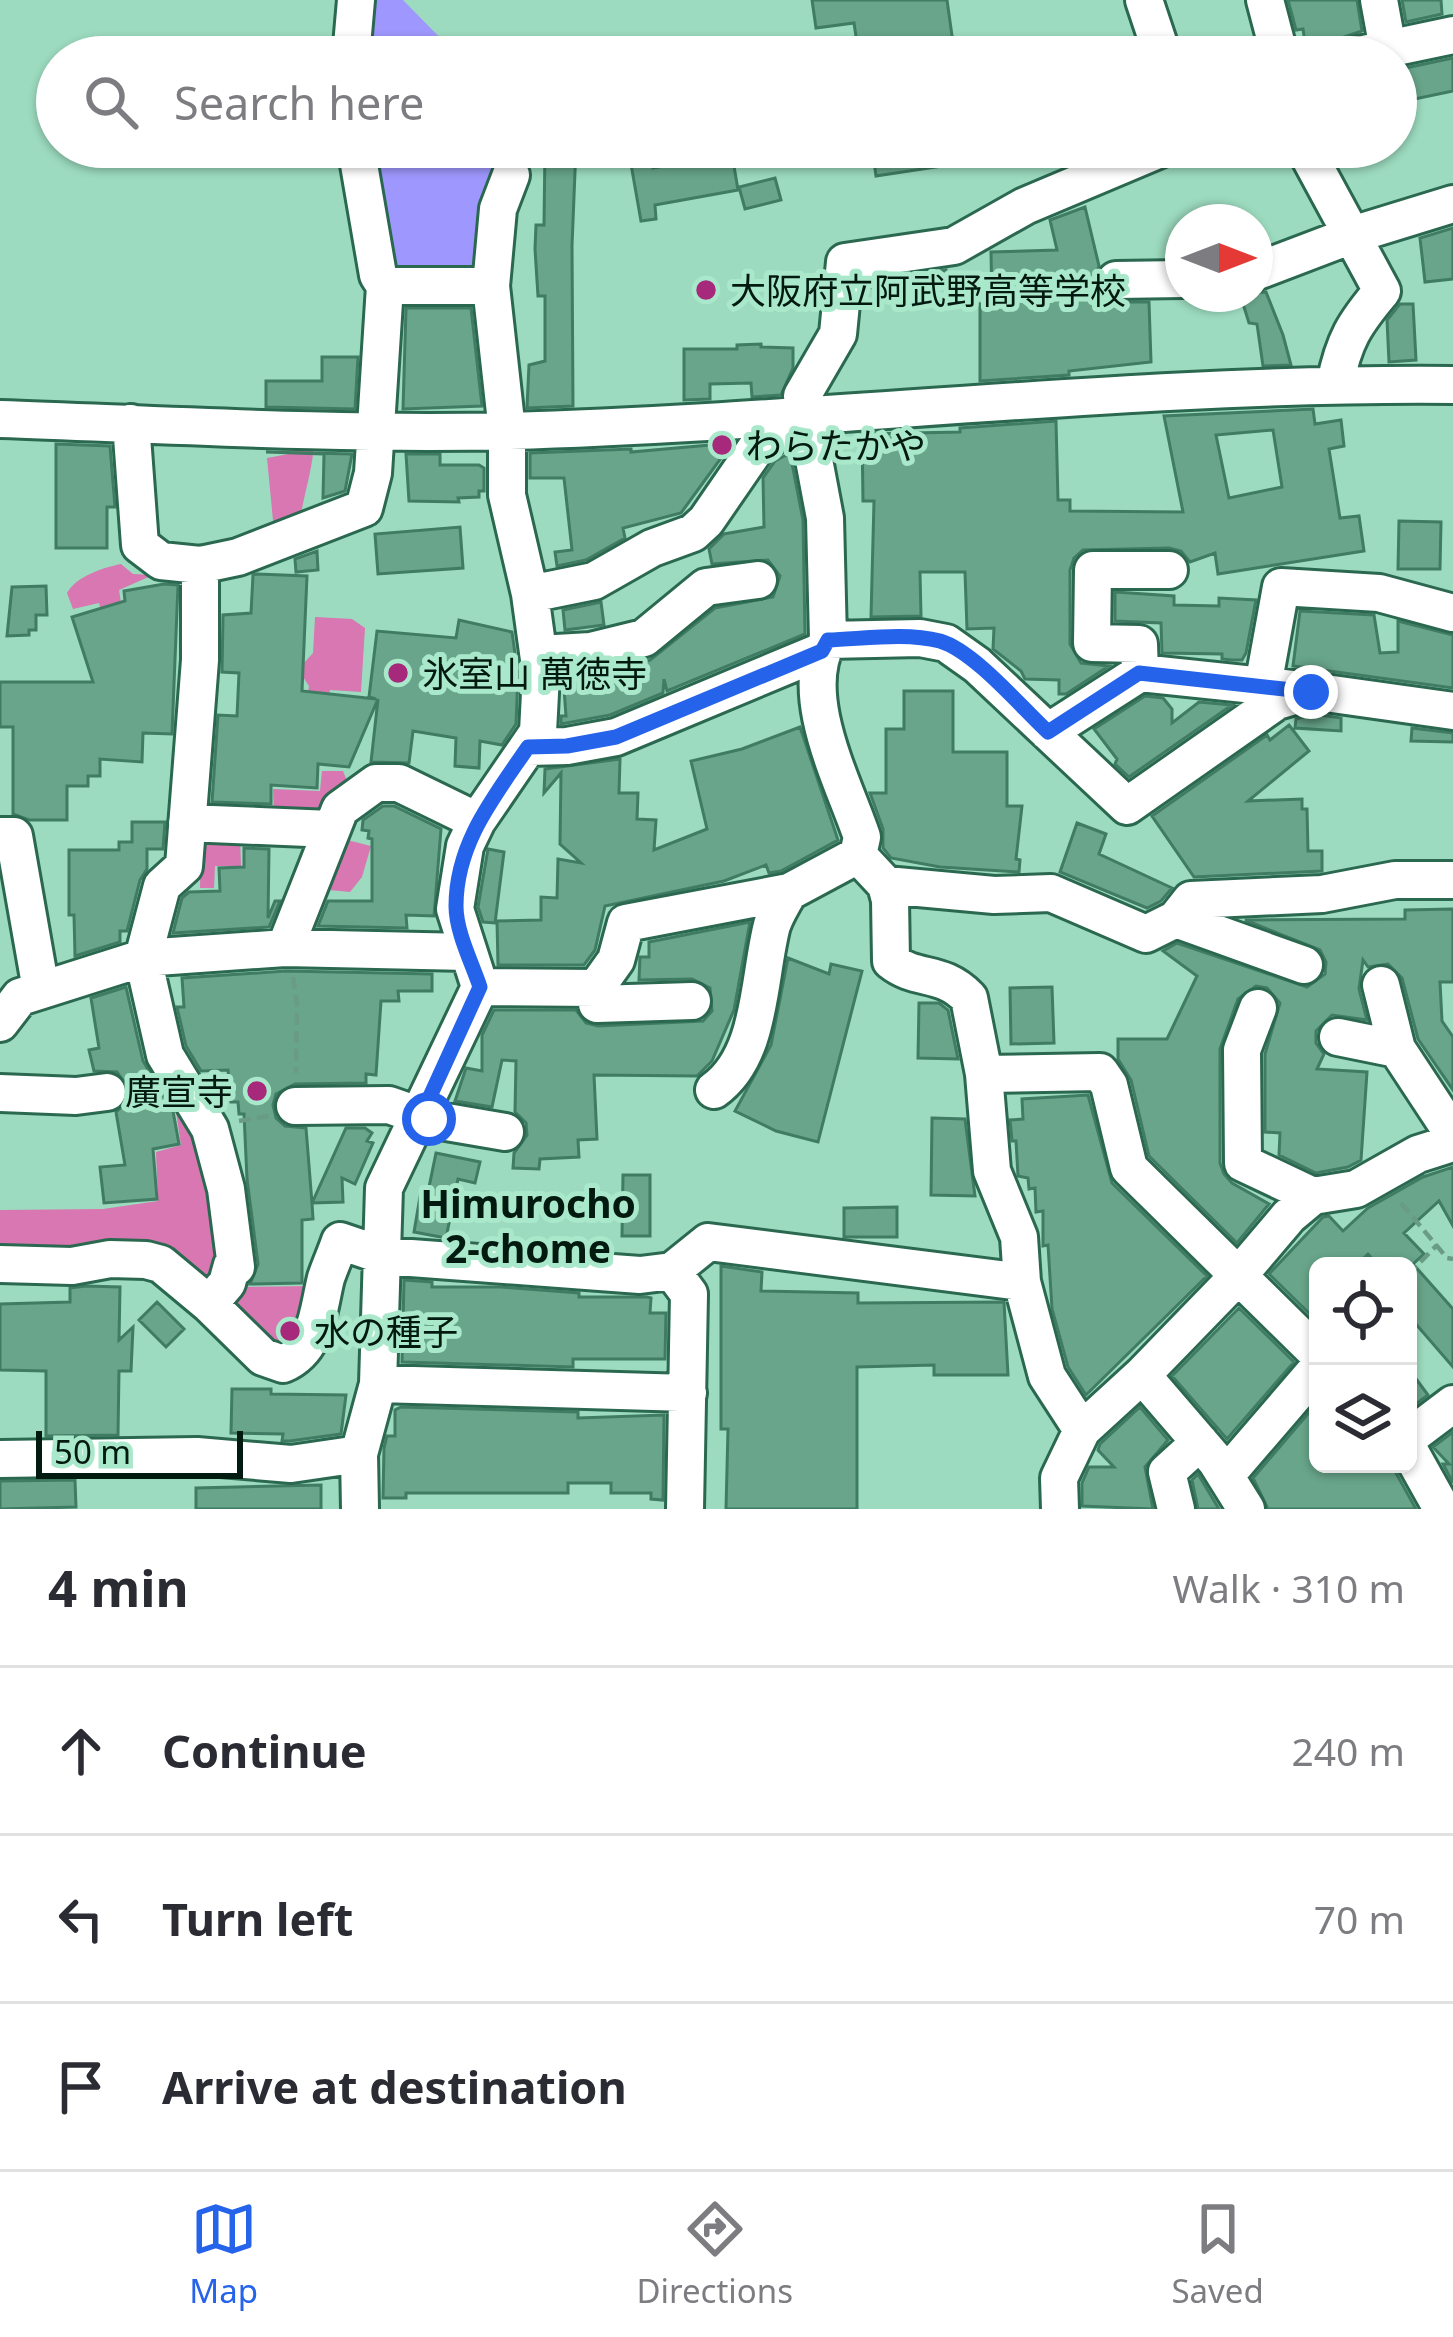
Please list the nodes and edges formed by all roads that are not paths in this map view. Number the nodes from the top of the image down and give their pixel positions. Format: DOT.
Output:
graph roads {
  1 [pos="356,0"];
  2 [pos="1144,0"];
  3 [pos="1265,0"];
  4 [pos="1379,0"];
  5 [pos="1453,35"];
  6 [pos="353,36"];
  7 [pos="1156,36"];
  8 [pos="1274,36"];
  9 [pos="1386,36"];
  10 [pos="1417,43"];
  11 [pos="359,168"];
  12 [pos="1115,168"];
  13 [pos="1315,168"];
  14 [pos="511,175"];
  15 [pos="1453,203"];
  16 [pos="1352,235"];
  17 [pos="1273,265"];
  18 [pos="1165,279"];
  19 [pos="1116,280"];
  20 [pos="385,286"];
  21 [pos="490,286"];
  22 [pos="1335,384"];
  23 [pos="1453,385"];
  24 [pos="805,418"];
  25 [pos="0,419"];
  26 [pos="130,423"];
  27 [pos="376,431"];
  28 [pos="506,431"];
  29 [pos="682,537"];
  30 [pos="200,565"];
  31 [pos="1169,570"];
  32 [pos="758,580"];
  33 [pos="706,587"];
  34 [pos="530,594"];
  35 [pos="1453,613"];
  36 [pos="825,646"];
  37 [pos="538,654"];
  38 [pos="1139,673"];
  39 [pos="1264,686"];
  40 [pos="1311,692"];
  41 [pos="1453,711"];
  42 [pos="1048,732"];
  43 [pos="528,747"];
  44 [pos="477,821"];
  45 [pos="187,823"];
  46 [pos="331,829"];
  47 [pos="0,836"];
  48 [pos="858,855"];
  49 [pos="1453,880"];
  50 [pos="886,885"];
  51 [pos="789,892"];
  52 [pos="1176,919"];
  53 [pos="287,948"];
  54 [pos="468,952"];
  55 [pos="143,958"];
  56 [pos="1304,965"];
  57 [pos="1381,985"];
  58 [pos="480,987"];
  59 [pos="596,988"];
  60 [pos="41,990"];
  61 [pos="692,1001"];
  62 [pos="1258,1008"];
  63 [pos="0,1023"];
  64 [pos="1339,1037"];
  65 [pos="1397,1049"];
  66 [pos="985,1074"];
  67 [pos="714,1090"];
  68 [pos="107,1092"];
  69 [pos="0,1093"];
  70 [pos="295,1106"];
  71 [pos="421,1116"];
  72 [pos="505,1132"];
  73 [pos="1453,1133"];
  74 [pos="1453,1143"];
  75 [pos="1313,1196"];
  76 [pos="384,1256"];
  77 [pos="0,1264"];
  78 [pos="672,1271"];
  79 [pos="1239,1275"];
  80 [pos="1022,1282"];
  81 [pos="209,1304"];
  82 [pos="1309,1345"];
  83 [pos="1142,1375"];
  84 [pos="1309,1378"];
  85 [pos="377,1384"];
  86 [pos="688,1393"];
  87 [pos="1453,1404"];
  88 [pos="1082,1430"];
  89 [pos="1417,1431"];
  90 [pos="1200,1442"];
  91 [pos="359,1454"];
  92 [pos="0,1459"];
  93 [pos="1417,1464"];
  94 [pos="1226,1474"];
  95 [pos="361,1509"];
  96 [pos="686,1509"];
  97 [pos="1060,1509"];
  98 [pos="1176,1509"];
  99 [pos="1246,1509"];
  100 [pos="1442,1509"];
  1 -- 6 [label="street"];
  2 -- 7 [label="street"];
  3 -- 8 [label="street"];
  4 -- 9 [label="street"];
  5 -- 10 [label="street"];
  11 -- 20 [label="street"];
  12 -- 24 [label="street"];
  13 -- 16 [label="street"];
  14 -- 21 [label="street"];
  15 -- 16 [label="street"];
  16 -- 17 [label="street"];
  16 -- 22 [label="street"];
  18 -- 19 [label="street"];
  20 -- 21 [label="street"];
  20 -- 27 [label="street"];
  21 -- 28 [label="street"];
  22 -- 23 [label="street"];
  22 -- 24 [label="street"];
  24 -- 28 [label="street"];
  24 -- 29 [label="street"];
  24 -- 36 [label="street"];
  25 -- 26 [label="street"];
  26 -- 27 [label="street"];
  26 -- 30 [label="street"];
  27 -- 28 [label="street"];
  27 -- 30 [label="street"];
  28 -- 34 [label="street"];
  29 -- 33 [label="street"];
  29 -- 34 [label="street"];
  30 -- 45 [label="street"];
  31 -- 38 [label="street"];
  32 -- 33 [label="street"];
  33 -- 37 [label="street"];
  34 -- 37 [label="street"];
  35 -- 39 [label="street"];
  36 -- 42 [label="street"];
  36 -- 43 [label="street"];
  36 -- 48 [label="street"];
  37 -- 43 [label="street"];
  38 -- 39 [label="street"];
  38 -- 42 [label="street"];
  39 -- 40 [label="street"];
  40 -- 41 [label="street"];
  40 -- 42 [label="street"];
  43 -- 44 [label="street"];
  44 -- 46 [label="street"];
  44 -- 54 [label="street"];
  45 -- 46 [label="street"];
  45 -- 55 [label="street"];
  46 -- 53 [label="street"];
  47 -- 60 [label="street"];
  48 -- 50 [label="street"];
  48 -- 51 [label="street"];
  49 -- 52 [label="street"];
  50 -- 52 [label="street"];
  50 -- 66 [label="street"];
  51 -- 59 [label="street"];
  51 -- 67 [label="street"];
  52 -- 56 [label="street"];
  53 -- 54 [label="street"];
  53 -- 55 [label="street"];
  54 -- 58 [label="street"];
  55 -- 60 [label="street"];
  55 -- 81 [label="street"];
  57 -- 65 [label="street"];
  58 -- 59 [label="street"];
  58 -- 71 [label="street"];
  59 -- 61 [label="street"];
  60 -- 63 [label="street"];
  62 -- 75 [label="street"];
  64 -- 65 [label="street"];
  65 -- 73 [label="street"];
  66 -- 79 [label="street"];
  66 -- 80 [label="street"];
  68 -- 69 [label="street"];
  70 -- 71 [label="street"];
  71 -- 72 [label="street"];
  71 -- 76 [label="street"];
  74 -- 75 [label="street"];
  75 -- 79 [label="street"];
  76 -- 78 [label="street"];
  76 -- 81 [label="street"];
  76 -- 85 [label="street"];
  77 -- 81 [label="street"];
  78 -- 80 [label="street"];
  78 -- 86 [label="street"];
  79 -- 82 [label="street"];
  79 -- 83 [label="street"];
  80 -- 88 [label="street"];
  83 -- 88 [label="street"];
  83 -- 90 [label="street"];
  84 -- 94 [label="street"];
  85 -- 86 [label="street"];
  85 -- 91 [label="street"];
  86 -- 96 [label="street"];
  87 -- 89 [label="street"];
  88 -- 97 [label="street"];
  90 -- 94 [label="street"];
  90 -- 98 [label="street"];
  91 -- 92 [label="street"];
  91 -- 95 [label="street"];
  93 -- 100 [label="street"];
  94 -- 99 [label="street"];
}
